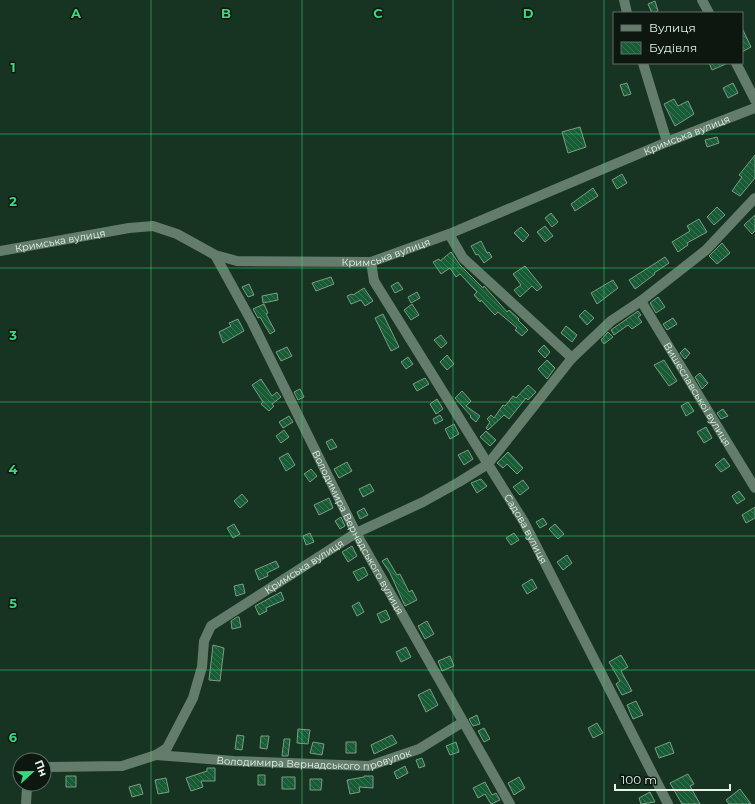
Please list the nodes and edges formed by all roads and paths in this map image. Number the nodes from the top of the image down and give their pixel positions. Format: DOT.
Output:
graph roads {
  1 [pos="624,0"];
  2 [pos="702,0"];
  3 [pos="628,12"];
  4 [pos="708,12"];
  5 [pos="643,64"];
  6 [pos="737,64"];
  7 [pos="755,100"];
  8 [pos="755,108"];
  9 [pos="667,142"];
  10 [pos="755,198"];
  11 [pos="450,234"];
  12 [pos="0,251"];
  13 [pos="215,254"];
  14 [pos="371,262"];
  15 [pos="641,301"];
  16 [pos="572,358"];
  17 [pos="488,464"];
  18 [pos="755,488"];
  19 [pos="356,533"];
  20 [pos="464,722"];
  21 [pos="156,755"];
  22 [pos="52,769"];
  23 [pos="27,792"];
  24 [pos="26,804"];
  25 [pos="510,804"];
  26 [pos="668,804"];
  1 -- 3 [label="street"];
  2 -- 4 [label="street"];
  5 -- 9 [label="street"];
  6 -- 7 [label="street"];
  8 -- 9 [label="street, Кримська вулиця"];
  9 -- 11 [label="street, Кримська вулиця"];
  10 -- 15 [label="street, Кримська вулиця"];
  11 -- 14 [label="street, Кримська вулиця"];
  11 -- 16 [label="street"];
  12 -- 13 [label="street, Кримська вулиця"];
  13 -- 14 [label="street, Кримська вулиця"];
  13 -- 19 [label="street, Володимира Вернадського вулиця"];
  14 -- 17 [label="street, Садова вулиця"];
  15 -- 16 [label="street, Кримська вулиця"];
  15 -- 18 [label="street, Вишеславської вулиця"];
  16 -- 17 [label="street, Кримська вулиця"];
  17 -- 19 [label="street, Кримська вулиця"];
  17 -- 26 [label="street, Садова вулиця"];
  19 -- 20 [label="street, Володимира Вернадського вулиця"];
  19 -- 21 [label="street, Кримська вулиця"];
  20 -- 21 [label="street, Володимира Вернадського провулок"];
  20 -- 25 [label="street, Володимира Вернадського вулиця"];
  21 -- 22 [label="street"];
  23 -- 24 [label="street"];
}
